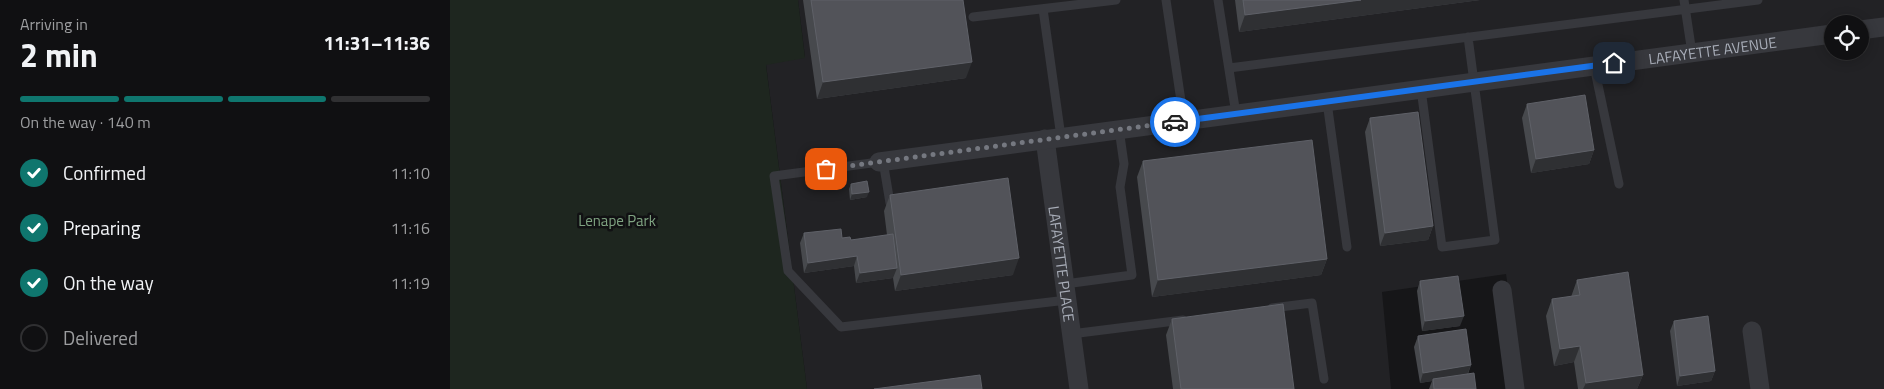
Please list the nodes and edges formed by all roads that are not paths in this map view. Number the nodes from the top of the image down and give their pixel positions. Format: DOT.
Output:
graph roads {
  1 [pos="1116,0"];
  2 [pos="1166,0"];
  3 [pos="1218,0"];
  4 [pos="1758,0"];
  5 [pos="1685,5"];
  6 [pos="1043,9"];
  7 [pos="973,18"];
  8 [pos="1884,27"];
  9 [pos="1869,29"];
  10 [pos="1824,35"];
  11 [pos="1468,37"];
  12 [pos="1692,53"];
  13 [pos="1594,66"];
  14 [pos="1229,68"];
  15 [pos="1474,82"];
  16 [pos="1421,89"];
  17 [pos="1327,102"];
  18 [pos="1236,114"];
  19 [pos="1184,121"];
  20 [pos="1119,129"];
  21 [pos="1053,138"];
  22 [pos="881,161"];
  23 [pos="1619,184"];
  24 [pos="890,203"];
  25 [pos="1347,247"];
  26 [pos="1502,290"];
  27 [pos="1066,292"];
  28 [pos="1264,309"];
  29 [pos="1196,318"];
  30 [pos="1752,331"];
  31 [pos="1071,334"];
  32 [pos="1324,379"];
  33 [pos="1079,389"];
  34 [pos="1515,389"];
  35 [pos="1760,389"];
  1 -- 6 [label="lane"];
  2 -- 19 [label="lane"];
  3 -- 14 [label="lane"];
  4 -- 5 [label="lane"];
  5 -- 11 [label="lane"];
  5 -- 12 [label="lane"];
  6 -- 7 [label="lane"];
  6 -- 21 [label="lane"];
  8 -- 9 [label="street"];
  10 -- 12 [label="street, LAFAYETTE AVENUE"];
  11 -- 14 [label="lane"];
  11 -- 15 [label="lane"];
  12 -- 13 [label="street, LAFAYETTE AVENUE"];
  13 -- 15 [label="street, LAFAYETTE AVENUE"];
  13 -- 23 [label="lane"];
  14 -- 18 [label="lane"];
  15 -- 16 [label="street, LAFAYETTE AVENUE"];
  15 -- 16 [label="lane"];
  16 -- 17 [label="street, LAFAYETTE AVENUE"];
  17 -- 18 [label="street, LAFAYETTE AVENUE"];
  17 -- 25 [label="lane"];
  18 -- 19 [label="street, LAFAYETTE AVENUE"];
  19 -- 20 [label="street, LAFAYETTE AVENUE"];
  20 -- 21 [label="street, LAFAYETTE AVENUE"];
  20 -- 27 [label="lane"];
  21 -- 22 [label="street, LAFAYETTE AVENUE"];
  21 -- 27 [label="street, LAFAYETTE PLACE"];
  22 -- 24 [label="lane"];
  22 -- 27 [label="lane"];
  26 -- 34 [label="street"];
  27 -- 31 [label="street, LAFAYETTE PLACE"];
  28 -- 32 [label="lane"];
  29 -- 31 [label="lane"];
  30 -- 35 [label="street"];
  31 -- 33 [label="street, LAFAYETTE PLACE"];
}
